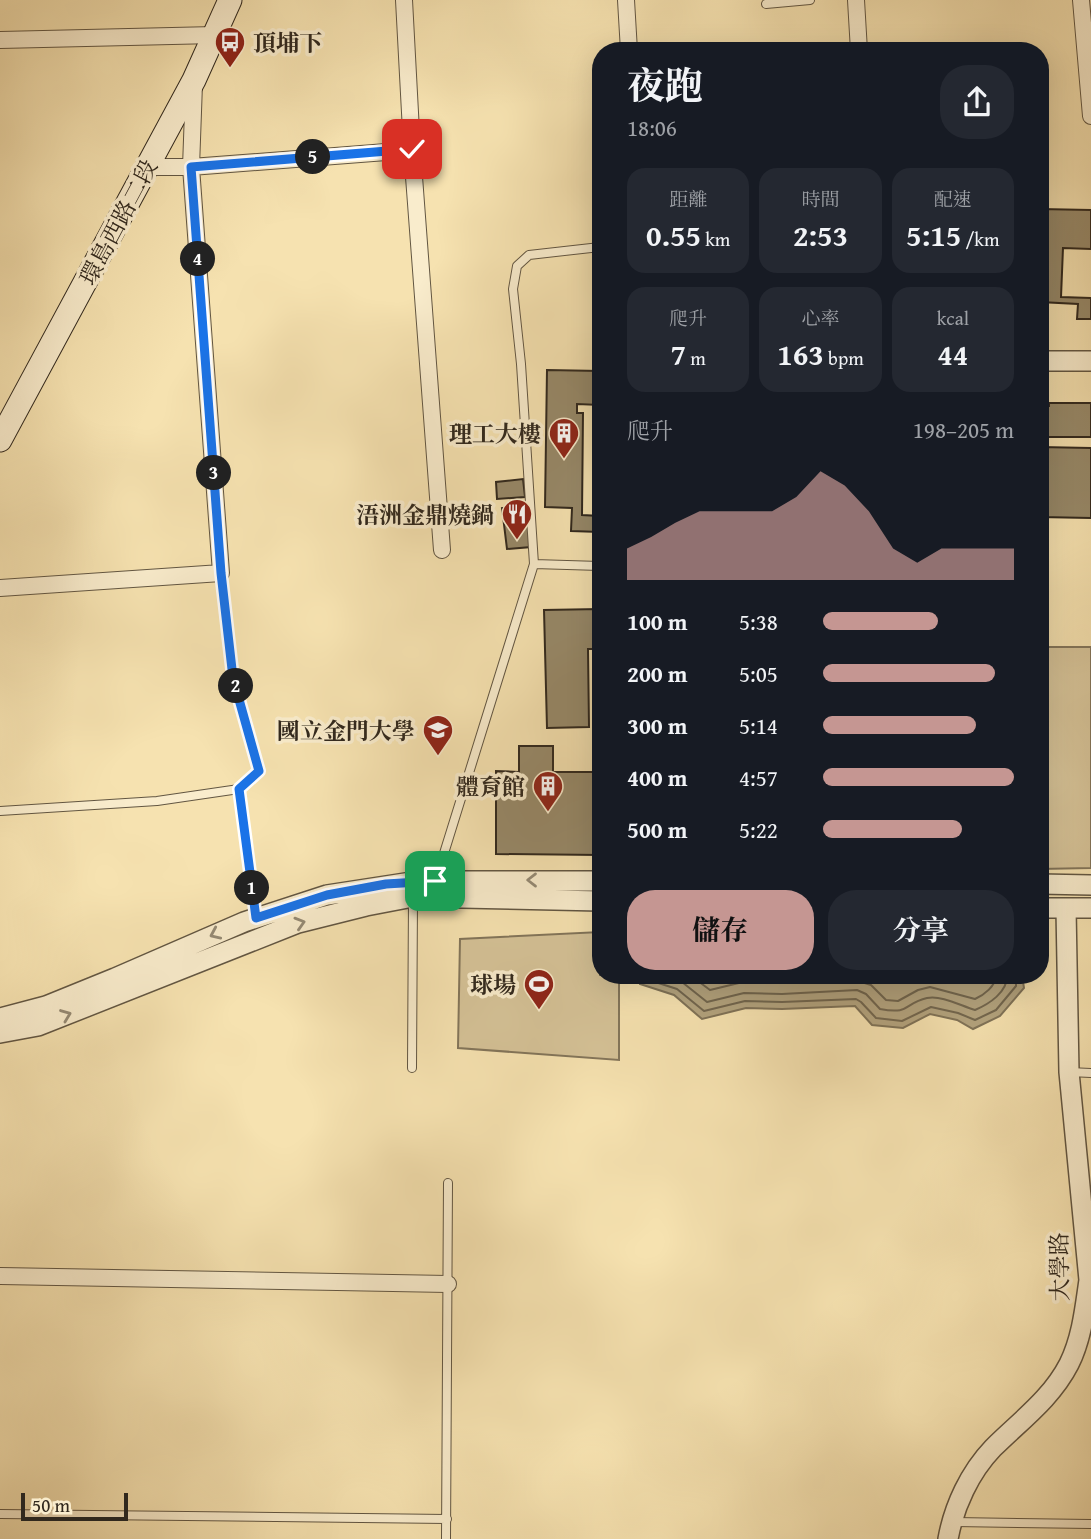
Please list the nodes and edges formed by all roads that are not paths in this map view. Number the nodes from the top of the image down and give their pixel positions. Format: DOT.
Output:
graph roads {
  1 [pos="230,0"];
  2 [pos="404,0"];
  3 [pos="626,0"];
  4 [pos="810,0"];
  5 [pos="856,0"];
  6 [pos="1081,0"];
  7 [pos="766,4"];
  8 [pos="215,35"];
  9 [pos="0,40"];
  10 [pos="628,42"];
  11 [pos="858,42"];
  12 [pos="194,80"];
  13 [pos="1091,116"];
  14 [pos="412,149"];
  15 [pos="148,167"];
  16 [pos="191,167"];
  17 [pos="592,248"];
  18 [pos="1049,361"];
  19 [pos="1091,361"];
  20 [pos="0,440"];
  21 [pos="442,551"];
  22 [pos="534,564"];
  23 [pos="592,566"];
  24 [pos="221,573"];
  25 [pos="0,588"];
  26 [pos="239,789"];
  27 [pos="0,811"];
  28 [pos="435,881"];
  29 [pos="592,881"];
  30 [pos="1049,884"];
  31 [pos="1091,885"];
  32 [pos="413,897"];
  33 [pos="592,901"];
  34 [pos="1049,908"];
  35 [pos="1091,908"];
  36 [pos="1066,909"];
  37 [pos="256,918"];
  38 [pos="0,1018"];
  39 [pos="0,1033"];
  40 [pos="412,1068"];
  41 [pos="1069,1072"];
  42 [pos="1091,1073"];
  43 [pos="448,1183"];
  44 [pos="0,1276"];
  45 [pos="448,1284"];
  46 [pos="1088,1309"];
  47 [pos="0,1514"];
  48 [pos="447,1518"];
  49 [pos="1091,1524"];
  50 [pos="949,1530"];
  51 [pos="446,1539"];
  1 -- 8 [label="main road, 環島西路二段"];
  2 -- 14 [label="street"];
  3 -- 10 [label="street"];
  4 -- 7 [label="lane"];
  5 -- 11 [label="street"];
  6 -- 13 [label="street"];
  8 -- 9 [label="street"];
  8 -- 12 [label="main road, 環島西路二段"];
  12 -- 15 [label="main road, 環島西路二段"];
  12 -- 16 [label="street"];
  14 -- 16 [label="street"];
  14 -- 21 [label="street"];
  15 -- 16 [label="street"];
  15 -- 20 [label="main road, 環島西路二段"];
  16 -- 24 [label="street"];
  17 -- 22 [label="lane"];
  18 -- 19 [label="street"];
  22 -- 23 [label="lane"];
  22 -- 28 [label="lane"];
  24 -- 25 [label="street"];
  24 -- 26 [label="lane"];
  26 -- 27 [label="lane"];
  26 -- 37 [label="lane"];
  29 -- 28 [label="street, one-way"];
  28 -- 37 [label="street"];
  30 -- 31 [label="street"];
  32 -- 33 [label="street"];
  39 -- 32 [label="street, one-way"];
  32 -- 40 [label="lane"];
  34 -- 36 [label="street"];
  35 -- 36 [label="street"];
  36 -- 41 [label="street, 大學路"];
  37 -- 38 [label="street, one-way"];
  41 -- 42 [label="lane"];
  41 -- 46 [label="street, 大學路"];
  43 -- 45 [label="lane"];
  44 -- 45 [label="street"];
  45 -- 48 [label="lane"];
  46 -- 50 [label="street, 大學路"];
  47 -- 48 [label="lane"];
  48 -- 51 [label="lane"];
  49 -- 50 [label="lane"];
}
